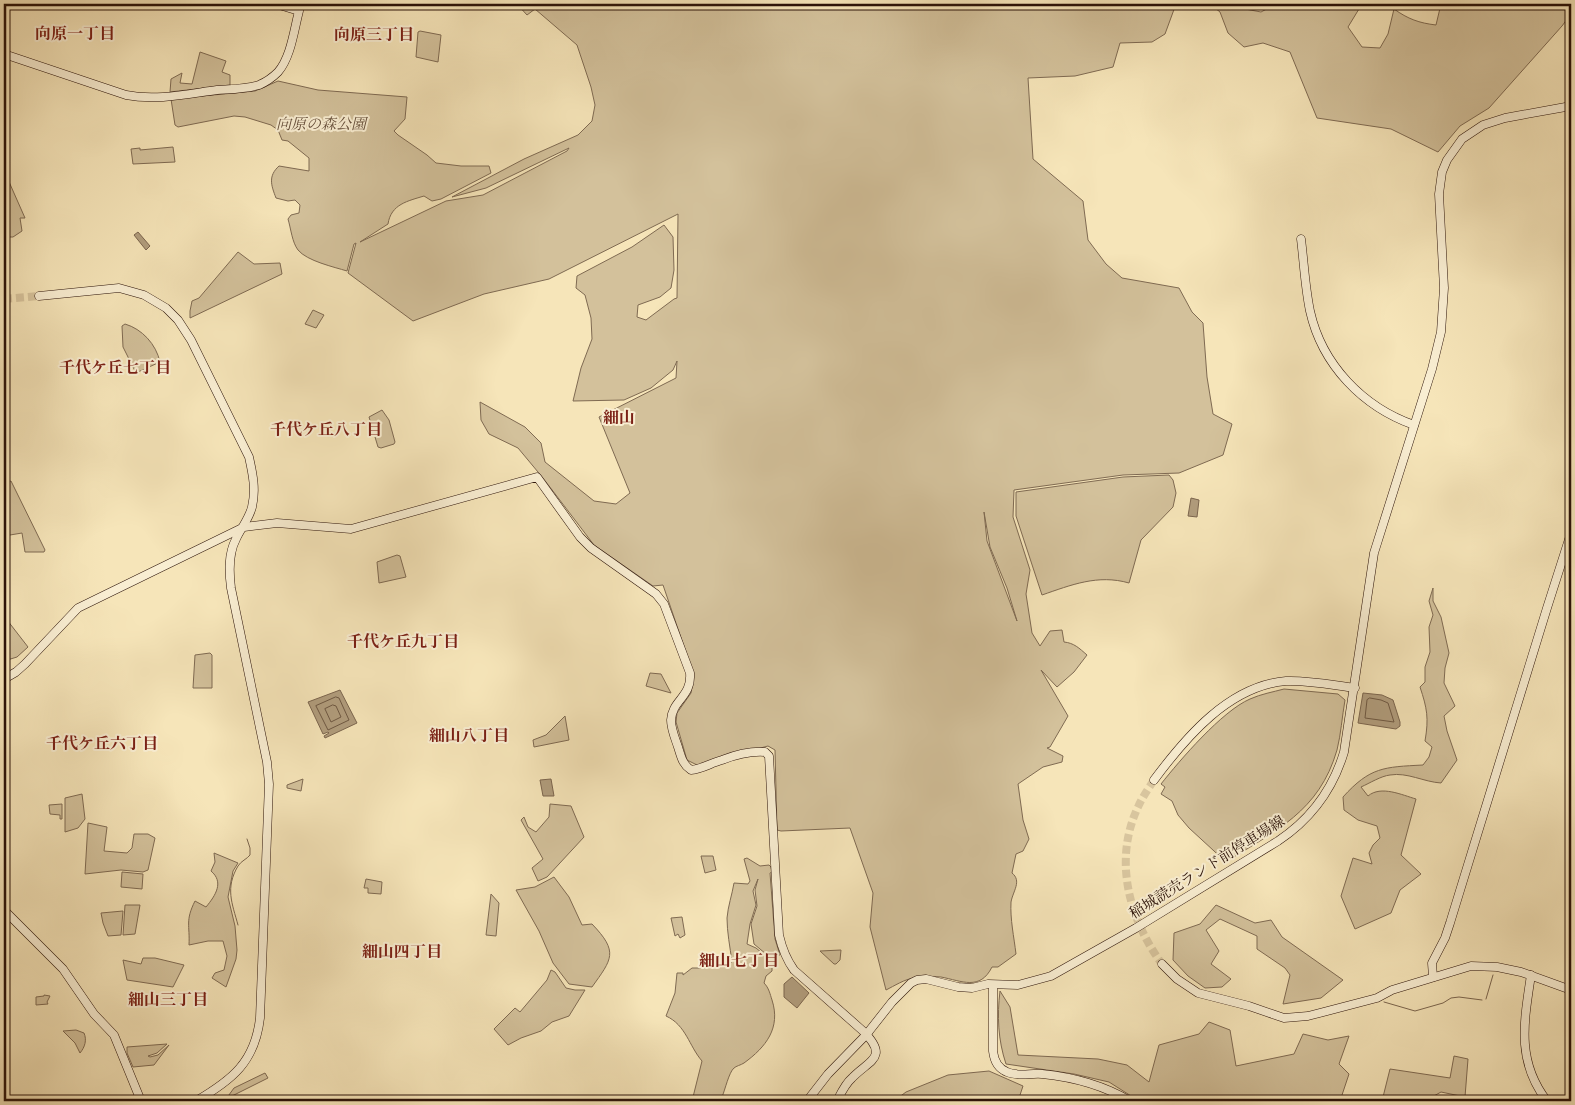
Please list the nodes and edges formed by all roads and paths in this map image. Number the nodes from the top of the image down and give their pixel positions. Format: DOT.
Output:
graph roads {
  1 [pos="276,4"];
  2 [pos="4,54"];
  3 [pos="1571,106"];
  4 [pos="1301,239"];
  5 [pos="38,296"];
  6 [pos="1414,425"];
  7 [pos="244,527"];
  8 [pos="1571,533"];
  9 [pos="4,679"];
  10 [pos="1355,688"];
  11 [pos="1154,780"];
  12 [pos="4,910"];
  13 [pos="1162,964"];
  14 [pos="1531,975"];
  15 [pos="1433,977"];
  16 [pos="993,985"];
  17 [pos="1571,990"];
  18 [pos="866,1035"];
  19 [pos="141,1101"];
  20 [pos="196,1101"];
  21 [pos="807,1101"];
  22 [pos="837,1101"];
  23 [pos="1130,1101"];
  24 [pos="1547,1101"];
  1 -- 2 [label="street"];
  3 -- 6 [label="street, 稲城読売ランド前停車場線"];
  4 -- 6 [label="street"];
  5 -- 7 [label="street"];
  6 -- 10 [label="street, 稲城読売ランド前停車場線"];
  7 -- 9 [label="street"];
  7 -- 18 [label="street"];
  7 -- 20 [label="street"];
  8 -- 15 [label="street"];
  10 -- 11 [label="street"];
  10 -- 16 [label="street, 稲城読売ランド前停車場線"];
  12 -- 19 [label="street"];
  13 -- 15 [label="street"];
  14 -- 15 [label="street"];
  14 -- 17 [label="street"];
  14 -- 24 [label="street"];
  16 -- 18 [label="street, 稲城読売ランド前停車場線"];
  16 -- 23 [label="street"];
  18 -- 21 [label="street, 稲城読売ランド前停車場線"];
  18 -- 22 [label="street"];
}
